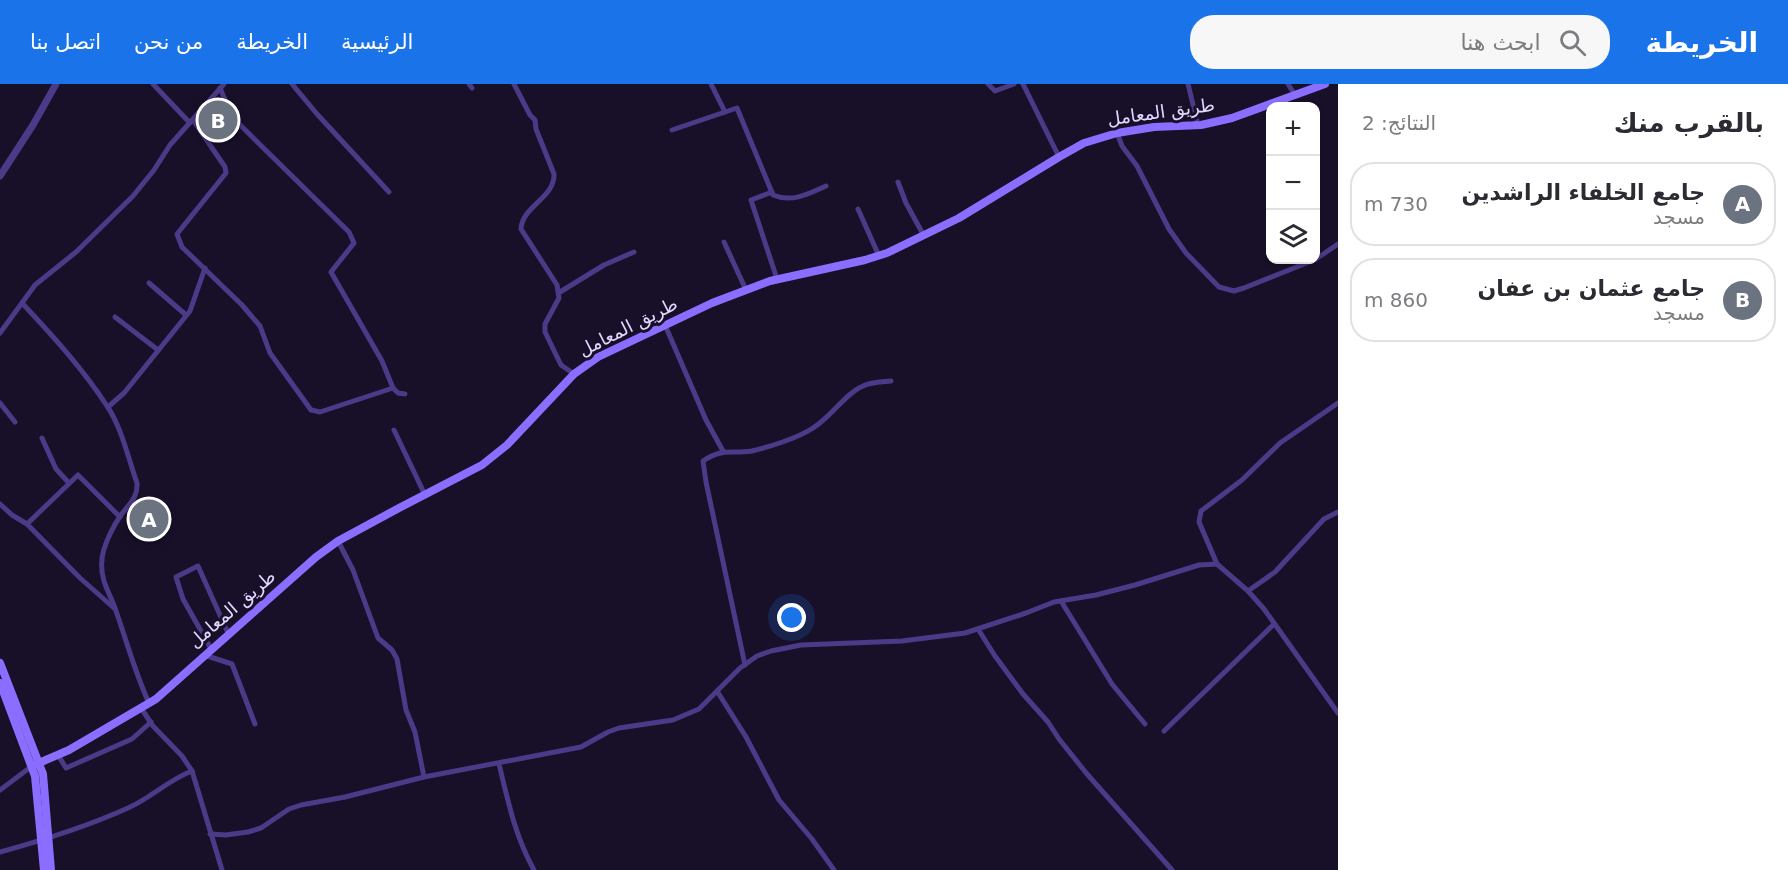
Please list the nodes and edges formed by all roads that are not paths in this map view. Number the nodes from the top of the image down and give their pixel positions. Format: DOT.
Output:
graph roads {
  1 [pos="56,84"];
  2 [pos="153,84"];
  3 [pos="292,84"];
  4 [pos="514,84"];
  5 [pos="711,84"];
  6 [pos="988,84"];
  7 [pos="1014,84"];
  8 [pos="1023,84"];
  9 [pos="1188,84"];
  10 [pos="1288,84"];
  11 [pos="1325,84"];
  12 [pos="222,86"];
  13 [pos="1295,95"];
  14 [pos="724,112"];
  15 [pos="191,121"];
  16 [pos="1198,125"];
  17 [pos="672,130"];
  18 [pos="1117,133"];
  19 [pos="1059,157"];
  20 [pos="0,176"];
  21 [pos="898,182"];
  22 [pos="826,186"];
  23 [pos="389,192"];
  24 [pos="772,192"];
  25 [pos="858,208"];
  26 [pos="924,236"];
  27 [pos="724,242"];
  28 [pos="1338,244"];
  29 [pos="634,252"];
  30 [pos="879,256"];
  31 [pos="1320,256"];
  32 [pos="1303,264"];
  33 [pos="205,268"];
  34 [pos="777,279"];
  35 [pos="149,283"];
  36 [pos="746,290"];
  37 [pos="560,292"];
  38 [pos="22,303"];
  39 [pos="186,315"];
  40 [pos="115,317"];
  41 [pos="665,325"];
  42 [pos="0,333"];
  43 [pos="158,350"];
  44 [pos="574,374"];
  45 [pos="891,381"];
  46 [pos="393,388"];
  47 [pos="405,394"];
  48 [pos="0,403"];
  49 [pos="1338,403"];
  50 [pos="108,407"];
  51 [pos="15,422"];
  52 [pos="394,430"];
  53 [pos="42,438"];
  54 [pos="723,451"];
  55 [pos="69,483"];
  56 [pos="425,495"];
  57 [pos="0,504"];
  58 [pos="1338,512"];
  59 [pos="120,517"];
  60 [pos="27,524"];
  61 [pos="338,541"];
  62 [pos="1217,564"];
  63 [pos="1248,591"];
  64 [pos="1061,601"];
  65 [pos="116,609"];
  66 [pos="1274,624"];
  67 [pos="978,629"];
  68 [pos="228,633"];
  69 [pos="207,652"];
  70 [pos="0,663"];
  71 [pos="745,665"];
  72 [pos="0,683"];
  73 [pos="717,691"];
  74 [pos="150,703"];
  75 [pos="141,708"];
  76 [pos="1338,713"];
  77 [pos="151,722"];
  78 [pos="255,724"];
  79 [pos="1144,724"];
  80 [pos="1164,731"];
  81 [pos="58,755"];
  82 [pos="499,764"];
  83 [pos="36,765"];
  84 [pos="192,771"];
  85 [pos="424,777"];
  86 [pos="0,790"];
  87 [pos="210,834"];
  88 [pos="45,840"];
  89 [pos="0,852"];
  90 [pos="44,870"];
  91 [pos="51,870"];
  92 [pos="222,870"];
  93 [pos="534,870"];
  94 [pos="834,870"];
  95 [pos="1172,870"];
  1 -- 20 [label="street"];
  2 -- 15 [label="street"];
  3 -- 23 [label="street"];
  4 -- 37 [label="street"];
  5 -- 14 [label="street"];
  6 -- 7 [label="street"];
  8 -- 19 [label="street"];
  9 -- 16 [label="street"];
  10 -- 13 [label="street"];
  11 -- 13 [label="main road, طريق المعامل"];
  12 -- 15 [label="street"];
  12 -- 46 [label="street"];
  13 -- 16 [label="main road, طريق المعامل"];
  14 -- 17 [label="street"];
  14 -- 24 [label="street"];
  15 -- 33 [label="street"];
  15 -- 38 [label="street"];
  16 -- 18 [label="main road, طريق المعامل"];
  18 -- 19 [label="main road, طريق المعامل"];
  18 -- 32 [label="street"];
  19 -- 26 [label="main road, طريق المعامل"];
  21 -- 26 [label="street"];
  22 -- 24 [label="street"];
  24 -- 34 [label="street"];
  25 -- 30 [label="street"];
  26 -- 30 [label="main road, طريق المعامل"];
  27 -- 36 [label="street"];
  28 -- 31 [label="street"];
  29 -- 37 [label="street"];
  30 -- 34 [label="main road, طريق المعامل"];
  33 -- 39 [label="street"];
  33 -- 46 [label="street"];
  34 -- 36 [label="main road, طريق المعامل"];
  35 -- 39 [label="street"];
  36 -- 41 [label="main road, طريق المعامل"];
  37 -- 44 [label="street"];
  38 -- 42 [label="street"];
  38 -- 50 [label="street"];
  39 -- 43 [label="street"];
  40 -- 43 [label="street"];
  41 -- 44 [label="main road, طريق المعامل"];
  41 -- 54 [label="street"];
  43 -- 50 [label="street"];
  44 -- 56 [label="main road, طريق المعامل"];
  45 -- 54 [label="street"];
  46 -- 47 [label="street"];
  48 -- 51 [label="street"];
  49 -- 62 [label="street"];
  50 -- 59 [label="street"];
  52 -- 56 [label="street"];
  53 -- 55 [label="street"];
  54 -- 71 [label="street"];
  55 -- 59 [label="street"];
  55 -- 60 [label="street"];
  56 -- 61 [label="main road, طريق المعامل"];
  57 -- 60 [label="street"];
  58 -- 63 [label="street"];
  59 -- 65 [label="street"];
  60 -- 65 [label="street"];
  61 -- 68 [label="main road, طريق المعامل"];
  61 -- 85 [label="street"];
  62 -- 63 [label="street"];
  62 -- 64 [label="street"];
  63 -- 66 [label="street"];
  64 -- 67 [label="street"];
  64 -- 79 [label="street"];
  65 -- 74 [label="street"];
  66 -- 76 [label="street"];
  66 -- 80 [label="street"];
  67 -- 71 [label="street"];
  67 -- 95 [label="street"];
  68 -- 69 [label="main road, طريق المعامل"];
  68 -- 69 [label="street"];
  69 -- 74 [label="main road, طريق المعامل"];
  69 -- 78 [label="street"];
  70 -- 83 [label="main road"];
  71 -- 73 [label="street"];
  72 -- 83 [label="main road"];
  73 -- 82 [label="street"];
  73 -- 94 [label="street"];
  74 -- 75 [label="main road, طريق المعامل"];
  75 -- 77 [label="street"];
  75 -- 81 [label="main road, طريق المعامل"];
  77 -- 81 [label="street"];
  77 -- 84 [label="street"];
  81 -- 83 [label="main road, طريق المعامل"];
  82 -- 85 [label="street"];
  82 -- 93 [label="street"];
  83 -- 86 [label="street"];
  83 -- 88 [label="main road"];
  84 -- 87 [label="street"];
  84 -- 88 [label="street"];
  85 -- 87 [label="street"];
  87 -- 92 [label="street"];
  88 -- 89 [label="street"];
  88 -- 90 [label="main road"];
  88 -- 91 [label="main road"];
}
